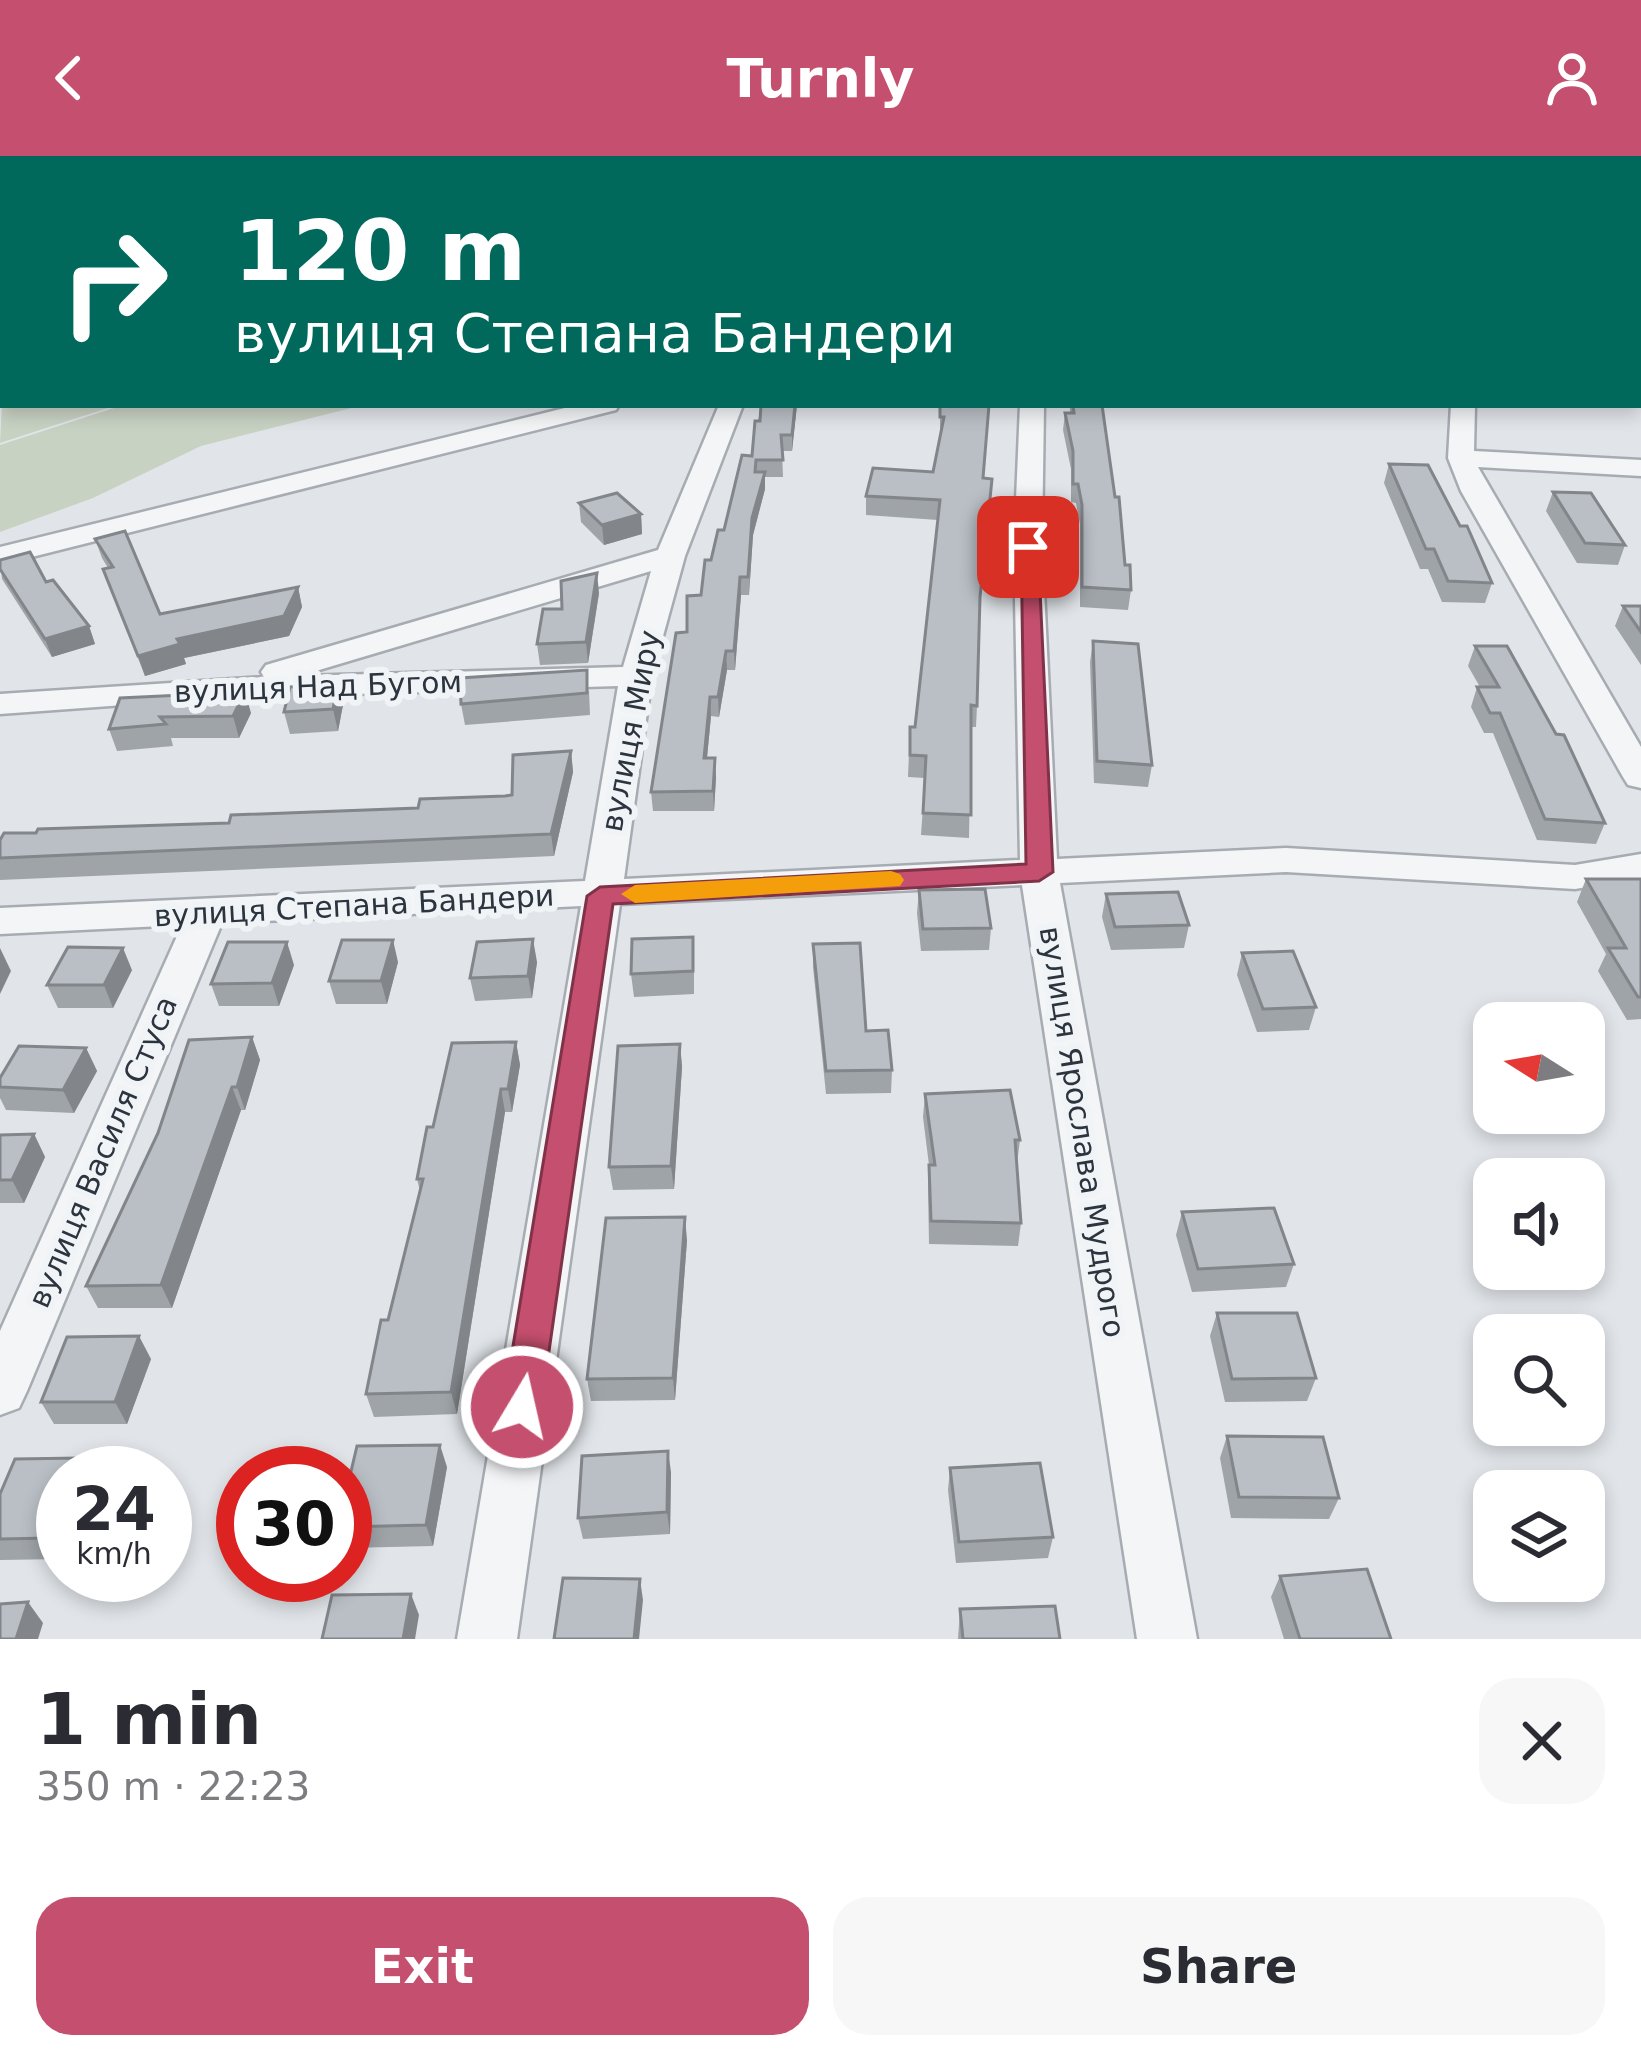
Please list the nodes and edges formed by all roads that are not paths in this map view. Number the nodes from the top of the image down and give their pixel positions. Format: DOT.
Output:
graph roads {
  1 [pos="595,408"];
  2 [pos="730,408"];
  3 [pos="1033,408"];
  4 [pos="1463,408"];
  5 [pos="1461,458"];
  6 [pos="1641,468"];
  7 [pos="0,556"];
  8 [pos="670,556"];
  9 [pos="636,676"];
  10 [pos="220,688"];
  11 [pos="5,694"];
  12 [pos="1600,705"];
  13 [pos="1641,707"];
  14 [pos="1641,777"];
  15 [pos="1641,866"];
  16 [pos="1039,872"];
  17 [pos="600,896"];
  18 [pos="207,914"];
  19 [pos="0,921"];
  20 [pos="0,1390"];
  21 [pos="487,1639"];
  22 [pos="1167,1639"];
  1 -- 7 [label="street"];
  2 -- 8 [label="street, вулиця Миру"];
  3 -- 16 [label="street, вулиця Ярослава Мудрого"];
  4 -- 5 [label="street"];
  5 -- 6 [label="street"];
  5 -- 12 [label="street"];
  8 -- 9 [label="street, вулиця Миру"];
  8 -- 10 [label="street"];
  9 -- 10 [label="street, вулиця Над Бугом"];
  9 -- 17 [label="street, вулиця Миру"];
  10 -- 11 [label="street, вулиця Над Бугом"];
  12 -- 13 [label="street"];
  12 -- 14 [label="street"];
  15 -- 16 [label="street, вулиця Степана Бандери"];
  16 -- 17 [label="street, вулиця Степана Бандери"];
  16 -- 22 [label="street, вулиця Ярослава Мудрого"];
  17 -- 18 [label="street, вулиця Степана Бандери"];
  17 -- 21 [label="street, вулиця Миру"];
  18 -- 19 [label="street, вулиця Степана Бандери"];
  18 -- 20 [label="street, вулиця Василя Стуса"];
}
